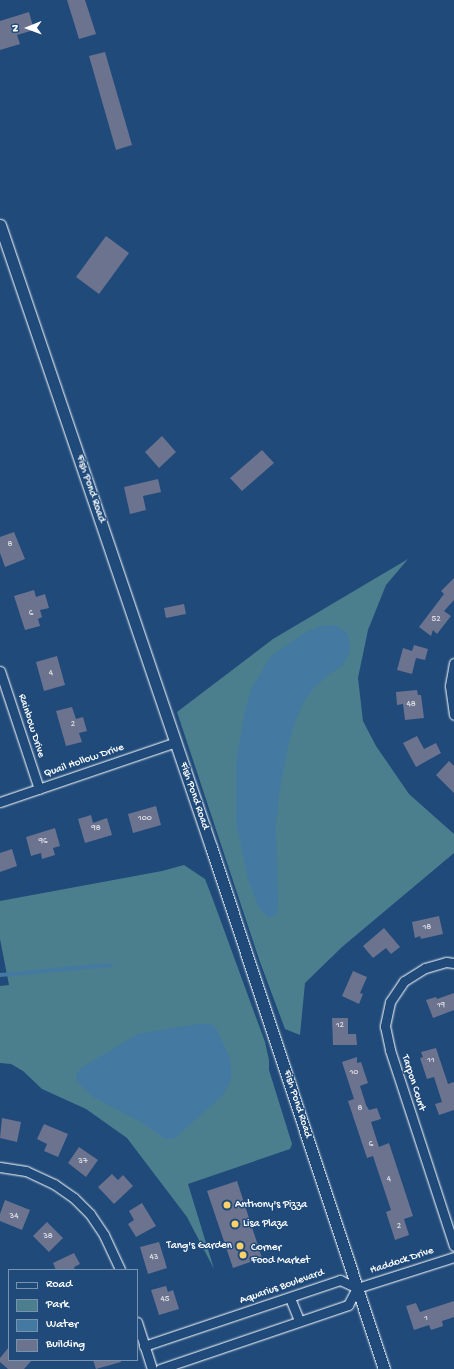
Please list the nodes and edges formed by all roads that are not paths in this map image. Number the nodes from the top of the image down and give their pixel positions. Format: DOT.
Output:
graph roads {
  1 [pos="0,225"];
  2 [pos="454,663"];
  3 [pos="0,671"];
  4 [pos="454,715"];
  5 [pos="176,742"];
  6 [pos="39,789"];
  7 [pos="0,802"];
  8 [pos="454,963"];
  9 [pos="0,1166"];
  10 [pos="454,1246"];
  11 [pos="454,1257"];
  12 [pos="120,1269"];
  13 [pos="357,1288"];
  14 [pos="290,1298"];
  15 [pos="299,1320"];
  16 [pos="138,1325"];
  17 [pos="144,1346"];
  18 [pos="152,1369"];
  19 [pos="160,1369"];
  20 [pos="384,1369"];
  1 -- 5 [label="street, Fish Pond Road"];
  2 -- 4 [label="street"];
  3 -- 6 [label="street, Rainbow Drive"];
  5 -- 6 [label="street, Quail Hollow Drive"];
  5 -- 13 [label="street, Fish Pond Road"];
  6 -- 7 [label="street, Quail Hollow Drive"];
  8 -- 10 [label="street, Tarpon Court"];
  9 -- 12 [label="street"];
  11 -- 13 [label="street, Haddock Drive"];
  13 -- 14 [label="street, Aquarius Boulevard"];
  13 -- 15 [label="street"];
  13 -- 20 [label="street, Fish Pond Road"];
  14 -- 15 [label="street"];
  14 -- 17 [label="street, Aquarius Boulevard"];
  15 -- 19 [label="street"];
  16 -- 17 [label="street"];
  17 -- 18 [label="street"];
}
